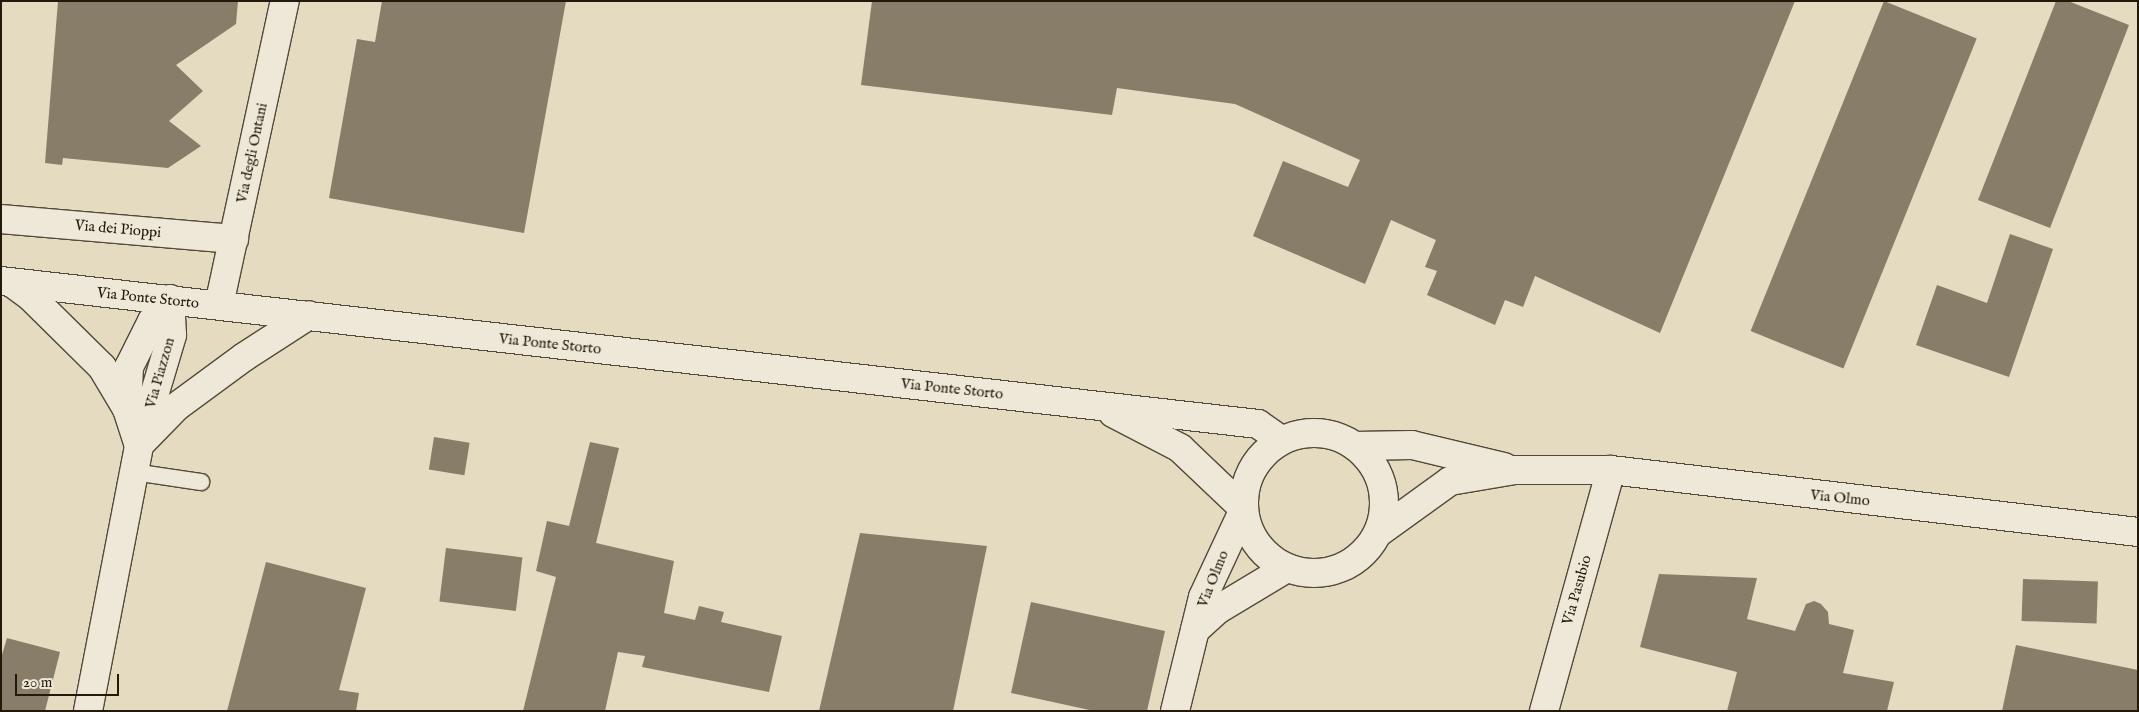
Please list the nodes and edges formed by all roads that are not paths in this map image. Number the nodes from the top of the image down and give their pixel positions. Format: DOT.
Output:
graph roads {
  1 [pos="285,1"];
  2 [pos="1,219"];
  3 [pos="234,239"];
  4 [pos="7,282"];
  5 [pos="170,299"];
  6 [pos="219,305"];
  7 [pos="309,315"];
  8 [pos="1099,406"];
  9 [pos="126,409"];
  10 [pos="1281,440"];
  11 [pos="1356,446"];
  12 [pos="136,459"];
  13 [pos="1515,470"];
  14 [pos="1611,470"];
  15 [pos="1543,471"];
  16 [pos="201,482"];
  17 [pos="1244,509"];
  18 [pos="2138,532"];
  19 [pos="1378,533"];
  20 [pos="1287,568"];
  21 [pos="1195,630"];
  22 [pos="1177,703"];
  23 [pos="88,711"];
  24 [pos="1544,711"];
  1 -- 3 [label="main road, Via degli Ontani"];
  2 -- 3 [label="main road, Via dei Pioppi"];
  3 -- 6 [label="main road, Via degli Ontani"];
  4 -- 5 [label="main road, Via Ponte Storto"];
  4 -- 9 [label="main road, Via Piazzon"];
  5 -- 6 [label="main road, Via Ponte Storto"];
  5 -- 9 [label="main road, Via Piazzon"];
  5 -- 12 [label="main road, Via Piazzon"];
  6 -- 7 [label="main road, Via Ponte Storto"];
  7 -- 8 [label="main road, Via Ponte Storto"];
  7 -- 12 [label="main road, Via Piazzon"];
  8 -- 10 [label="main road, Via Ponte Storto"];
  8 -- 17 [label="main road, Via Ponte Storto"];
  9 -- 12 [label="main road, Via Piazzon"];
  10 -- 11 [label="main road, Via Ponte Storto"];
  10 -- 17 [label="main road, Via Ponte Storto"];
  11 -- 13 [label="main road, Via Ponte Storto"];
  11 -- 19 [label="main road, Via Ponte Storto"];
  12 -- 16 [label="lane"];
  12 -- 23 [label="main road, Via Piazzon"];
  13 -- 15 [label="main road, Via Ponte Storto"];
  13 -- 19 [label="main road, Via Ponte Storto"];
  14 -- 15 [label="main road, Via Olmo"];
  14 -- 18 [label="main road, Via Olmo"];
  14 -- 24 [label="main road, Via Pasubio"];
  17 -- 20 [label="main road, Via Ponte Storto"];
  17 -- 21 [label="main road, Via Olmo"];
  19 -- 20 [label="main road, Via Ponte Storto"];
  20 -- 21 [label="main road, Via Olmo"];
  21 -- 22 [label="main road"];
}
